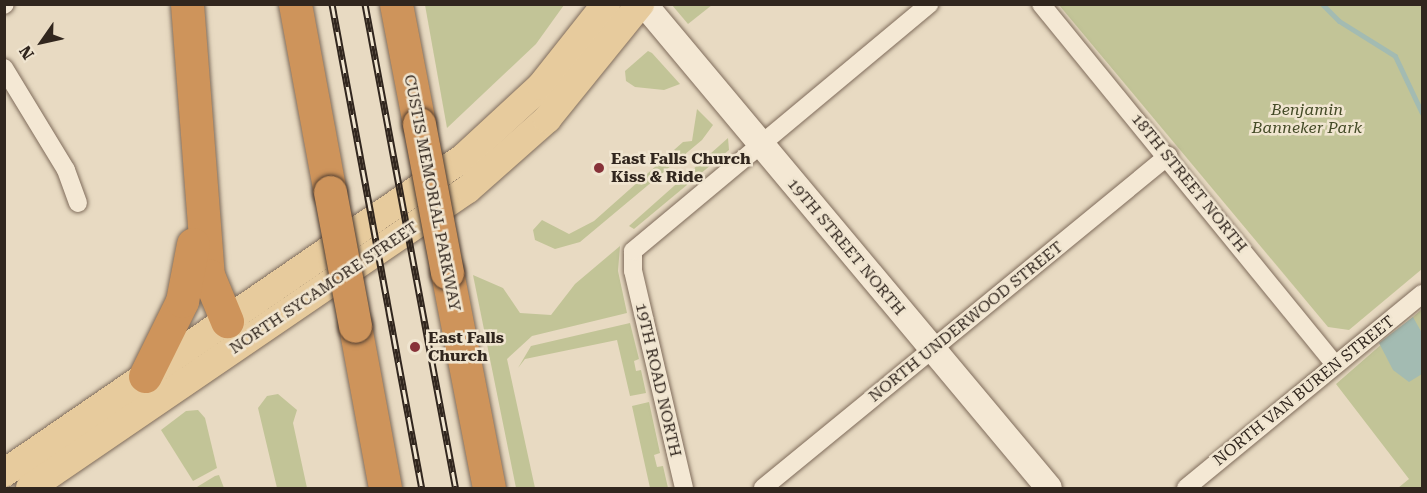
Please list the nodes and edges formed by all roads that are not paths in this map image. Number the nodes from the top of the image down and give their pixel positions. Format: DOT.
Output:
graph roads {
  1 [pos="186,4"];
  2 [pos="295,4"];
  3 [pos="396,4"];
  4 [pos="606,4"];
  5 [pos="642,4"];
  6 [pos="929,4"];
  7 [pos="1041,4"];
  8 [pos="4,68"];
  9 [pos="759,143"];
  10 [pos="197,149"];
  11 [pos="1168,156"];
  12 [pos="78,203"];
  13 [pos="1422,294"];
  14 [pos="233,333"];
  15 [pos="932,350"];
  16 [pos="1335,364"];
  17 [pos="145,376"];
  18 [pos="4,473"];
  19 [pos="30,489"];
  20 [pos="385,489"];
  21 [pos="489,489"];
  22 [pos="684,489"];
  23 [pos="763,489"];
  24 [pos="1049,489"];
  25 [pos="1186,489"];
  1 -- 10 [label="highway"];
  2 -- 20 [label="highway, bridge"];
  3 -- 21 [label="highway, CUSTIS MEMORIAL PARKWAY, bridge"];
  4 -- 14 [label="main road, NORTH SYCAMORE STREET"];
  5 -- 9 [label="street, 19TH STREET NORTH"];
  5 -- 14 [label="main road, NORTH SYCAMORE STREET"];
  6 -- 9 [label="street"];
  7 -- 11 [label="street, 18TH STREET NORTH"];
  8 -- 12 [label="street"];
  9 -- 15 [label="street, 19TH STREET NORTH"];
  9 -- 22 [label="street, 19TH ROAD NORTH"];
  10 -- 14 [label="highway"];
  10 -- 17 [label="highway"];
  11 -- 15 [label="street, NORTH UNDERWOOD STREET"];
  11 -- 16 [label="street, 18TH STREET NORTH"];
  13 -- 16 [label="street, NORTH VAN BUREN STREET"];
  14 -- 17 [label="main road, NORTH SYCAMORE STREET"];
  14 -- 19 [label="main road, NORTH SYCAMORE STREET"];
  15 -- 23 [label="street, NORTH UNDERWOOD STREET"];
  15 -- 24 [label="street, 19TH STREET NORTH"];
  16 -- 25 [label="street, NORTH VAN BUREN STREET"];
  17 -- 18 [label="main road, NORTH SYCAMORE STREET"];
}
